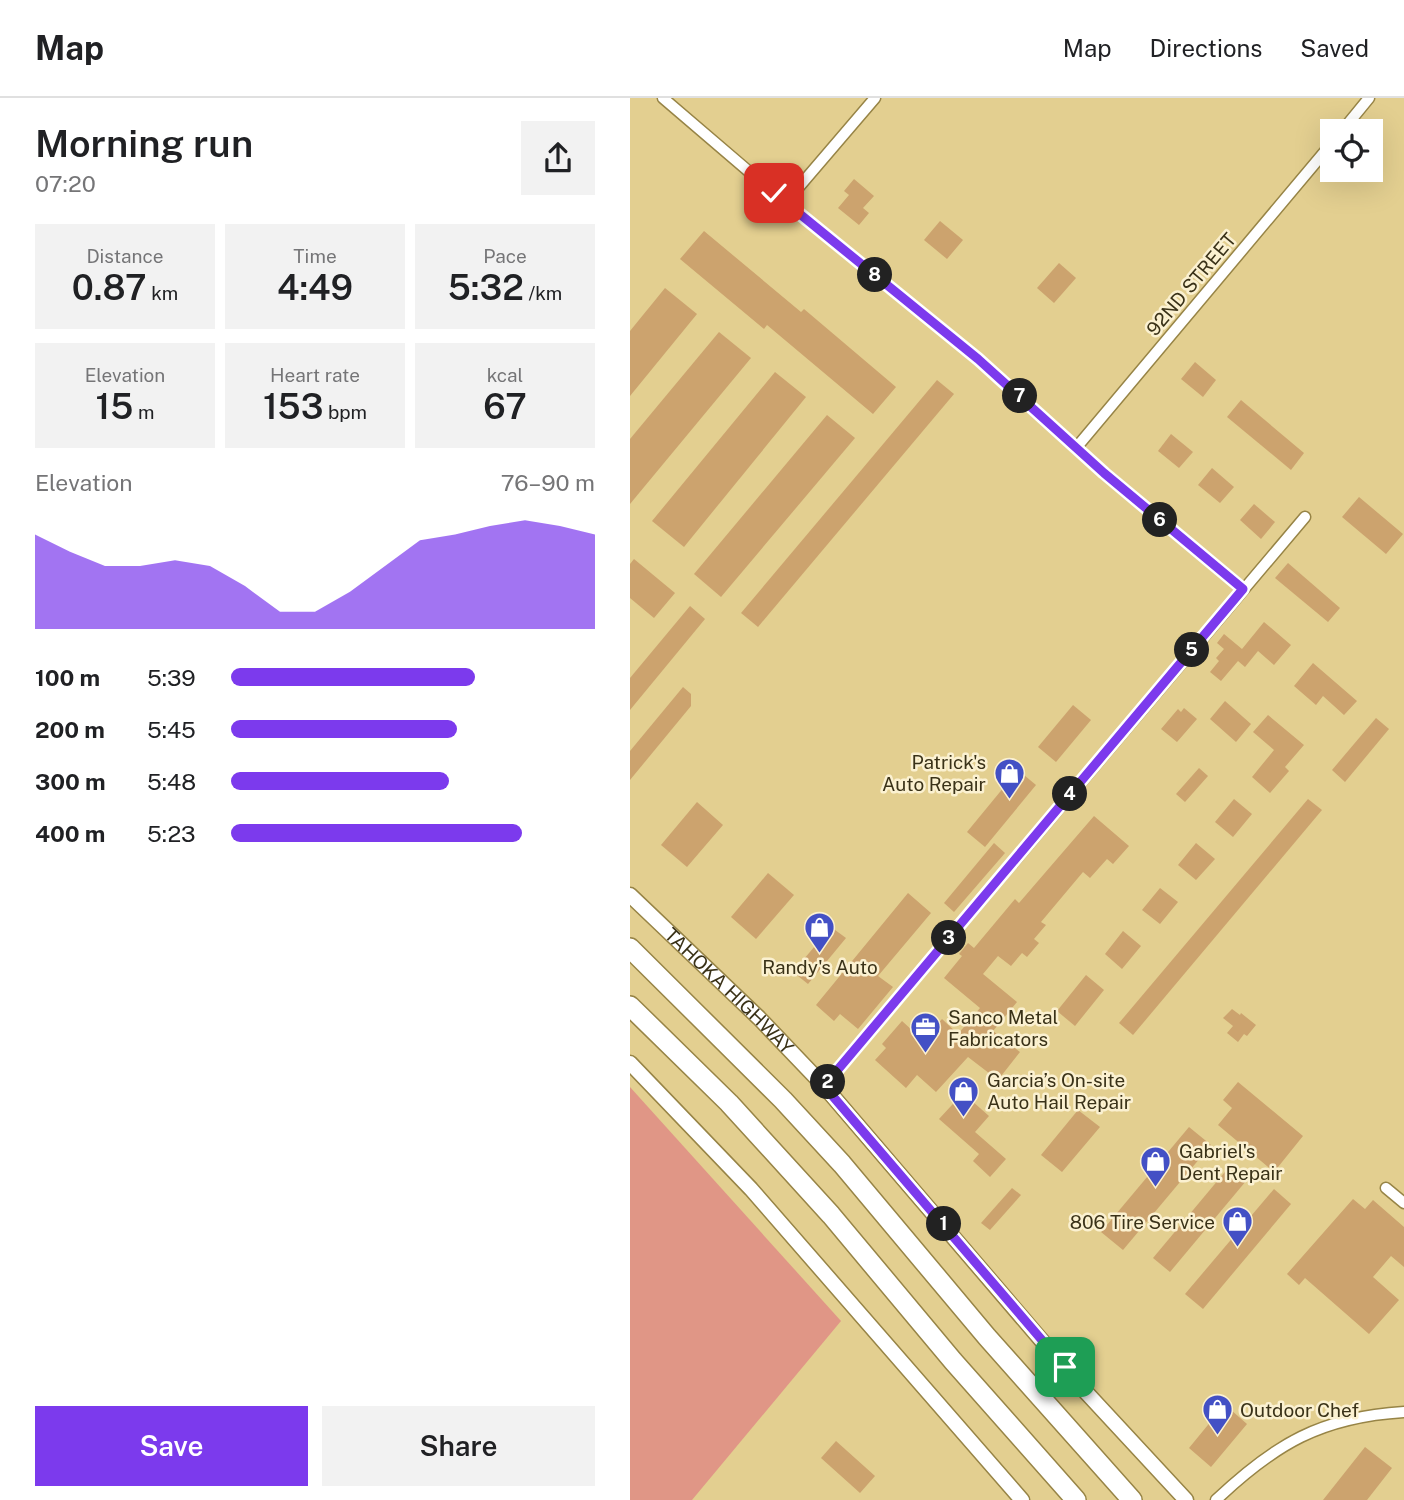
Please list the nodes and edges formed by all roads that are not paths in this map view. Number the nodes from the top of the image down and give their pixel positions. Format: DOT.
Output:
graph roads {
  1 [pos="663,98"];
  2 [pos="875,98"];
  3 [pos="1369,98"];
  4 [pos="1352,119"];
  5 [pos="1320,157"];
  6 [pos="786,202"];
  7 [pos="1076,448"];
  8 [pos="1305,517"];
  9 [pos="1243,589"];
  10 [pos="630,895"];
  11 [pos="630,948"];
  12 [pos="630,1006"];
  13 [pos="630,1063"];
  14 [pos="824,1086"];
  15 [pos="1386,1188"];
  16 [pos="1404,1203"];
  17 [pos="1404,1412"];
  18 [pos="1022,1500"];
  19 [pos="1076,1500"];
  20 [pos="1132,1500"];
  21 [pos="1186,1500"];
  22 [pos="1216,1500"];
  1 -- 6 [label="street"];
  2 -- 6 [label="street"];
  3 -- 4 [label="street"];
  5 -- 7 [label="street, 92ND STREET"];
  6 -- 7 [label="street"];
  7 -- 9 [label="street"];
  8 -- 9 [label="street"];
  9 -- 14 [label="street"];
  10 -- 14 [label="main road, TAHOKA HIGHWAY"];
  11 -- 20 [label="highway, TAHOKA HIGHWAY"];
  12 -- 19 [label="highway"];
  13 -- 18 [label="main road"];
  14 -- 21 [label="main road, TAHOKA HIGHWAY"];
  15 -- 16 [label="street"];
  17 -- 22 [label="street"];
}
